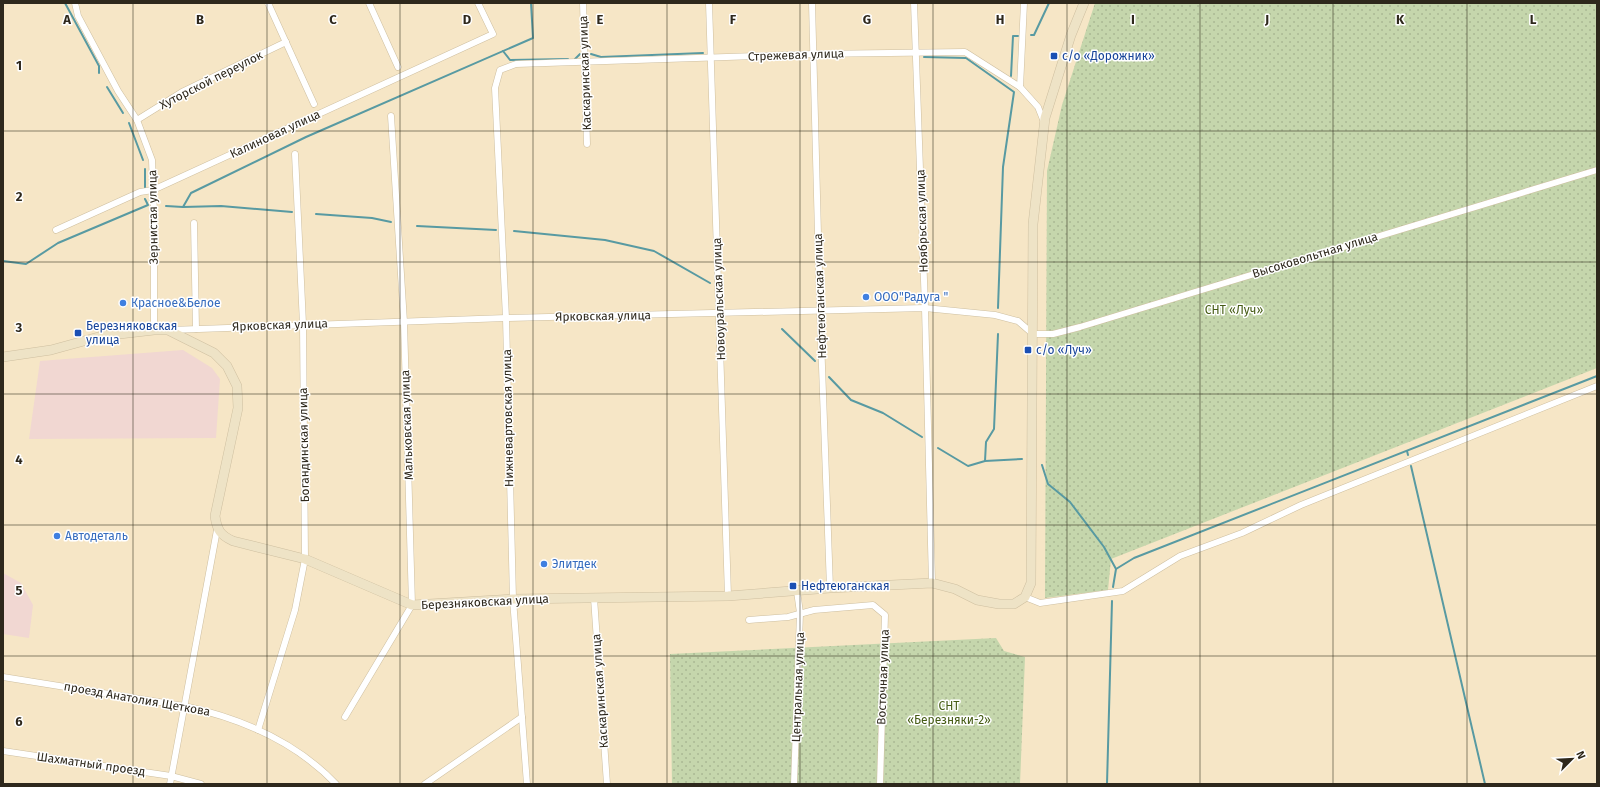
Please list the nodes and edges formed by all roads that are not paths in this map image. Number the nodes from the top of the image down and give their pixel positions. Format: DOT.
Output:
graph roads {
  1 [pos="75,3"];
  2 [pos="268,3"];
  3 [pos="369,3"];
  4 [pos="478,3"];
  5 [pos="583,3"];
  6 [pos="709,3"];
  7 [pos="812,3"];
  8 [pos="914,3"];
  9 [pos="1024,3"];
  10 [pos="1084,3"];
  11 [pos="286,42"];
  12 [pos="915,51"];
  13 [pos="814,54"];
  14 [pos="711,58"];
  15 [pos="584,62"];
  16 [pos="516,64"];
  17 [pos="398,67"];
  18 [pos="1020,87"];
  19 [pos="314,104"];
  20 [pos="391,116"];
  21 [pos="137,120"];
  22 [pos="1044,124"];
  23 [pos="587,144"];
  24 [pos="295,154"];
  25 [pos="1597,170"];
  26 [pos="154,190"];
  27 [pos="194,223"];
  28 [pos="56,230"];
  29 [pos="925,308"];
  30 [pos="820,311"];
  31 [pos="719,313"];
  32 [pos="506,318"];
  33 [pos="404,322"];
  34 [pos="303,324"];
  35 [pos="196,328"];
  36 [pos="154,330"];
  37 [pos="168,330"];
  38 [pos="1033,334"];
  39 [pos="3,357"];
  40 [pos="1597,386"];
  41 [pos="217,530"];
  42 [pos="306,559"];
  43 [pos="932,583"];
  44 [pos="830,588"];
  45 [pos="797,591"];
  46 [pos="728,596"];
  47 [pos="1025,597"];
  48 [pos="594,598"];
  49 [pos="513,599"];
  50 [pos="412,605"];
  51 [pos="800,614"];
  52 [pos="749,620"];
  53 [pos="3,678"];
  54 [pos="184,706"];
  55 [pos="345,717"];
  56 [pos="522,717"];
  57 [pos="258,730"];
  58 [pos="3,752"];
  59 [pos="172,776"];
  60 [pos="170,784"];
  61 [pos="201,784"];
  62 [pos="336,784"];
  63 [pos="425,784"];
  64 [pos="527,784"];
  65 [pos="607,784"];
  66 [pos="794,784"];
  67 [pos="880,784"];
  1 -- 21 [label="street, Зернистая улица"];
  2 -- 11 [label="street"];
  3 -- 17 [label="street"];
  4 -- 26 [label="street, Калиновая улица"];
  5 -- 15 [label="street, Каскаринская улица"];
  6 -- 14 [label="street, Новоуральская улица"];
  7 -- 13 [label="street, Нефтеюганская улица"];
  8 -- 12 [label="street, Ноябрьская улица"];
  9 -- 18 [label="street"];
  10 -- 22 [label="street"];
  11 -- 19 [label="street"];
  11 -- 21 [label="street, Хуторской переулок"];
  12 -- 13 [label="street, Стрежевая улица"];
  12 -- 18 [label="street, Стрежевая улица"];
  12 -- 29 [label="street, Ноябрьская улица"];
  13 -- 14 [label="street, Стрежевая улица"];
  13 -- 30 [label="street, Нефтеюганская улица"];
  14 -- 15 [label="street, Стрежевая улица"];
  14 -- 31 [label="street, Новоуральская улица"];
  15 -- 16 [label="street, Стрежевая улица"];
  15 -- 23 [label="street, Каскаринская улица"];
  16 -- 32 [label="street, Нижневартовская улица"];
  18 -- 22 [label="street, Стрежевая улица"];
  20 -- 33 [label="street, Мальковская улица"];
  21 -- 26 [label="street, Зернистая улица"];
  22 -- 38 [label="street"];
  24 -- 34 [label="street, Богандинская улица"];
  25 -- 38 [label="street, Высоковольтная улица"];
  26 -- 28 [label="street, Калиновая улица"];
  26 -- 36 [label="street, Зернистая улица"];
  27 -- 35 [label="street"];
  29 -- 30 [label="street, Ярковская улица"];
  29 -- 38 [label="street, Ярковская улица"];
  29 -- 43 [label="street, Ноябрьская улица"];
  30 -- 31 [label="street, Ярковская улица"];
  30 -- 44 [label="street, Нефтеюганская улица"];
  31 -- 32 [label="street, Ярковская улица"];
  31 -- 46 [label="street, Новоуральская улица"];
  32 -- 33 [label="street, Ярковская улица"];
  32 -- 49 [label="street, Нижневартовская улица"];
  33 -- 34 [label="street, Ярковская улица"];
  33 -- 50 [label="street, Мальковская улица"];
  34 -- 35 [label="street, Ярковская улица"];
  34 -- 42 [label="street, Богандинская улица"];
  35 -- 37 [label="street, Ярковская улица"];
  36 -- 37 [label="street"];
  36 -- 39 [label="street"];
  37 -- 41 [label="street"];
  38 -- 47 [label="street"];
  40 -- 47 [label="street"];
  41 -- 42 [label="street, Березняковская улица"];
  41 -- 54 [label="street"];
  42 -- 50 [label="street, Березняковская улица"];
  42 -- 57 [label="street, Богандинская улица"];
  43 -- 44 [label="street, Березняковская улица"];
  43 -- 47 [label="street, Березняковская улица"];
  44 -- 45 [label="street, Березняковская улица"];
  45 -- 46 [label="street, Березняковская улица"];
  45 -- 51 [label="street, Центральная улица"];
  46 -- 48 [label="street, Березняковская улица"];
  48 -- 49 [label="street, Березняковская улица"];
  48 -- 65 [label="street, Каскаринская улица"];
  49 -- 50 [label="street, Березняковская улица"];
  49 -- 56 [label="street, Нижневартовская улица"];
  50 -- 55 [label="street"];
  51 -- 52 [label="street, Восточная улица"];
  51 -- 66 [label="street, Центральная улица"];
  51 -- 67 [label="street, Восточная улица"];
  53 -- 54 [label="street, проезд Анатолия Щеткова"];
  54 -- 57 [label="street, проезд Анатолия Щеткова"];
  54 -- 59 [label="street"];
  56 -- 63 [label="street"];
  56 -- 64 [label="street, Нижневартовская улица"];
  57 -- 62 [label="street, проезд Анатолия Щеткова"];
  58 -- 59 [label="street, Шахматный проезд"];
  59 -- 60 [label="street"];
  59 -- 61 [label="street, Шахматный проезд"];
}
